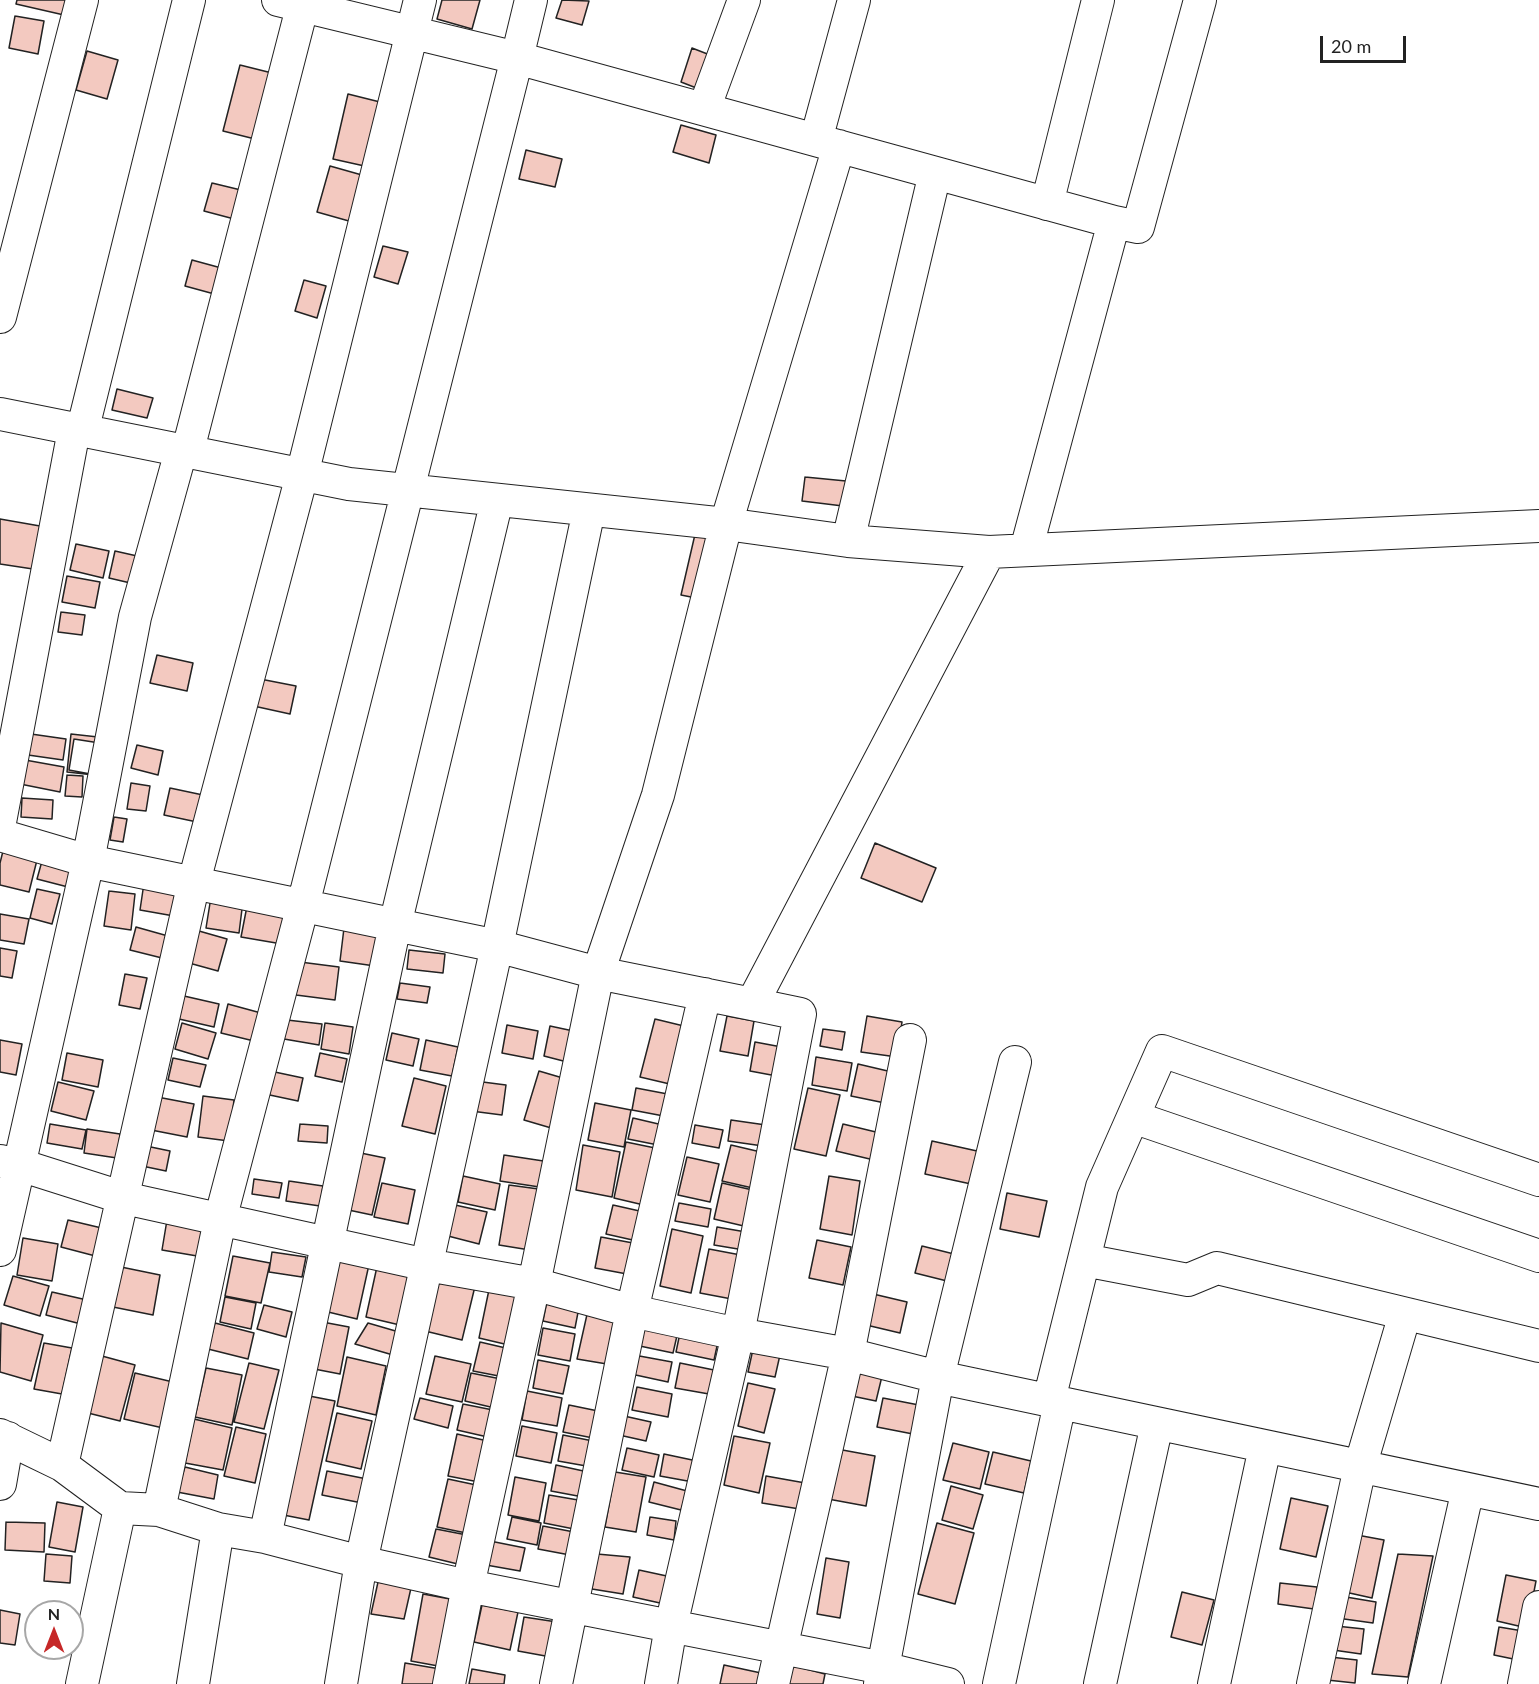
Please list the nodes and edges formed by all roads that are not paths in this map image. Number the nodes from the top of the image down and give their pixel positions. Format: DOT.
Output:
graph roads {
  1 [pos="82,0"];
  2 [pos="189,0"];
  3 [pos="420,0"];
  4 [pos="531,0"];
  5 [pos="744,0"];
  6 [pos="854,0"];
  7 [pos="1098,0"];
  8 [pos="1200,0"];
  9 [pos="294,2"];
  10 [pos="411,32"];
  11 [pos="517,58"];
  12 [pos="705,110"];
  13 [pos="828,143"];
  14 [pos="935,173"];
  15 [pos="1047,204"];
  16 [pos="1114,222"];
  17 [pos="0,317"];
  18 [pos="0,414"];
  19 [pos="78,431"];
  20 [pos="181,451"];
  21 [pos="302,475"];
  22 [pos="408,490"];
  23 [pos="496,500"];
  24 [pos="589,510"];
  25 [pos="726,524"];
  26 [pos="1539,526"];
  27 [pos="848,541"];
  28 [pos="1026,550"];
  29 [pos="989,552"];
  30 [pos="0,822"];
  31 [pos="0,835"];
  32 [pos="88,861"];
  33 [pos="194,882"];
  34 [pos="303,905"];
  35 [pos="395,925"];
  36 [pos="497,946"];
  37 [pos="598,973"];
  38 [pos="705,994"];
  39 [pos="752,1004"];
  40 [pos="910,1040"];
  41 [pos="1015,1062"];
  42 [pos="1133,1117"];
  43 [pos="10,1163"];
  44 [pos="1539,1180"];
  45 [pos="124,1198"];
  46 [pos="220,1220"];
  47 [pos="326,1241"];
  48 [pos="0,1250"];
  49 [pos="1539,1256"];
  50 [pos="1084,1260"];
  51 [pos="427,1265"];
  52 [pos="534,1284"];
  53 [pos="632,1311"];
  54 [pos="1405,1314"];
  55 [pos="738,1334"];
  56 [pos="1539,1346"];
  57 [pos="848,1354"];
  58 [pos="938,1377"];
  59 [pos="1054,1402"];
  60 [pos="1157,1424"];
  61 [pos="4,1437"];
  62 [pos="1265,1447"];
  63 [pos="62,1465"];
  64 [pos="1360,1467"];
  65 [pos="0,1484"];
  66 [pos="1468,1489"];
  67 [pos="1539,1504"];
  68 [pos="120,1508"];
  69 [pos="159,1510"];
  70 [pos="218,1529"];
  71 [pos="265,1537"];
  72 [pos="361,1562"];
  73 [pos="468,1586"];
  74 [pos="574,1606"];
  75 [pos="1539,1607"];
  76 [pos="671,1626"];
  77 [pos="780,1649"];
  78 [pos="882,1676"];
  79 [pos="82,1684"];
  80 [pos="193,1684"];
  81 [pos="341,1684"];
  82 [pos="449,1684"];
  83 [pos="556,1684"];
  84 [pos="661,1684"];
  85 [pos="773,1684"];
  86 [pos="948,1684"];
  87 [pos="999,1684"];
  88 [pos="1100,1684"];
  89 [pos="1214,1684"];
  90 [pos="1313,1684"];
  91 [pos="1424,1684"];
  92 [pos="1524,1684"];
  1 -- 17 [label="street"];
  2 -- 19 [label="street"];
  3 -- 10 [label="street"];
  4 -- 11 [label="street"];
  5 -- 12 [label="street"];
  6 -- 13 [label="street"];
  7 -- 15 [label="street"];
  8 -- 16 [label="street"];
  9 -- 10 [label="street"];
  9 -- 20 [label="street"];
  10 -- 11 [label="street"];
  10 -- 21 [label="street"];
  11 -- 12 [label="street"];
  11 -- 22 [label="street"];
  12 -- 13 [label="street"];
  13 -- 14 [label="street"];
  13 -- 25 [label="street"];
  14 -- 15 [label="street"];
  14 -- 27 [label="street"];
  15 -- 16 [label="street"];
  16 -- 28 [label="street"];
  18 -- 19 [label="street"];
  19 -- 20 [label="street"];
  19 -- 30 [label="street"];
  20 -- 21 [label="street"];
  20 -- 32 [label="street"];
  21 -- 22 [label="street"];
  21 -- 33 [label="street"];
  22 -- 23 [label="street"];
  22 -- 34 [label="street"];
  23 -- 24 [label="street"];
  23 -- 35 [label="street"];
  24 -- 25 [label="street"];
  24 -- 36 [label="street"];
  25 -- 27 [label="street"];
  25 -- 37 [label="street"];
  26 -- 28 [label="street"];
  27 -- 29 [label="street"];
  28 -- 29 [label="street"];
  29 -- 39 [label="street"];
  31 -- 32 [label="street"];
  32 -- 33 [label="street"];
  32 -- 43 [label="street"];
  33 -- 34 [label="street"];
  33 -- 45 [label="street"];
  34 -- 35 [label="street"];
  34 -- 46 [label="street"];
  35 -- 36 [label="street"];
  35 -- 47 [label="street"];
  36 -- 37 [label="street"];
  36 -- 51 [label="street"];
  37 -- 38 [label="street"];
  37 -- 52 [label="street"];
  38 -- 39 [label="street"];
  38 -- 53 [label="street"];
  39 -- 55 [label="street"];
  40 -- 57 [label="street"];
  41 -- 58 [label="street"];
  42 -- 44 [label="street"];
  42 -- 49 [label="street"];
  42 -- 50 [label="street"];
  43 -- 45 [label="street"];
  43 -- 48 [label="street"];
  45 -- 46 [label="street"];
  45 -- 63 [label="street"];
  46 -- 47 [label="street"];
  46 -- 69 [label="street"];
  47 -- 51 [label="street"];
  47 -- 71 [label="street"];
  50 -- 54 [label="street"];
  50 -- 59 [label="street"];
  51 -- 52 [label="street"];
  51 -- 72 [label="street"];
  52 -- 53 [label="street"];
  52 -- 73 [label="street"];
  53 -- 55 [label="street"];
  53 -- 74 [label="street"];
  54 -- 56 [label="street"];
  54 -- 64 [label="street"];
  55 -- 57 [label="street"];
  55 -- 76 [label="street"];
  57 -- 58 [label="street"];
  57 -- 77 [label="street"];
  58 -- 59 [label="street"];
  58 -- 78 [label="street"];
  59 -- 60 [label="street"];
  59 -- 87 [label="street"];
  60 -- 62 [label="street"];
  60 -- 88 [label="street"];
  61 -- 63 [label="street"];
  61 -- 65 [label="street"];
  62 -- 64 [label="street"];
  62 -- 89 [label="street"];
  63 -- 68 [label="street"];
  64 -- 66 [label="street"];
  64 -- 90 [label="street"];
  66 -- 67 [label="street"];
  66 -- 91 [label="street"];
  68 -- 69 [label="street"];
  68 -- 79 [label="street"];
  69 -- 70 [label="street"];
  70 -- 71 [label="street"];
  70 -- 80 [label="street"];
  71 -- 72 [label="street"];
  72 -- 73 [label="street"];
  72 -- 81 [label="street"];
  73 -- 74 [label="street"];
  73 -- 82 [label="street"];
  74 -- 76 [label="street"];
  74 -- 83 [label="street"];
  75 -- 92 [label="street"];
  76 -- 77 [label="street"];
  76 -- 84 [label="street"];
  77 -- 78 [label="street"];
  77 -- 85 [label="street"];
  78 -- 86 [label="street"];
}
